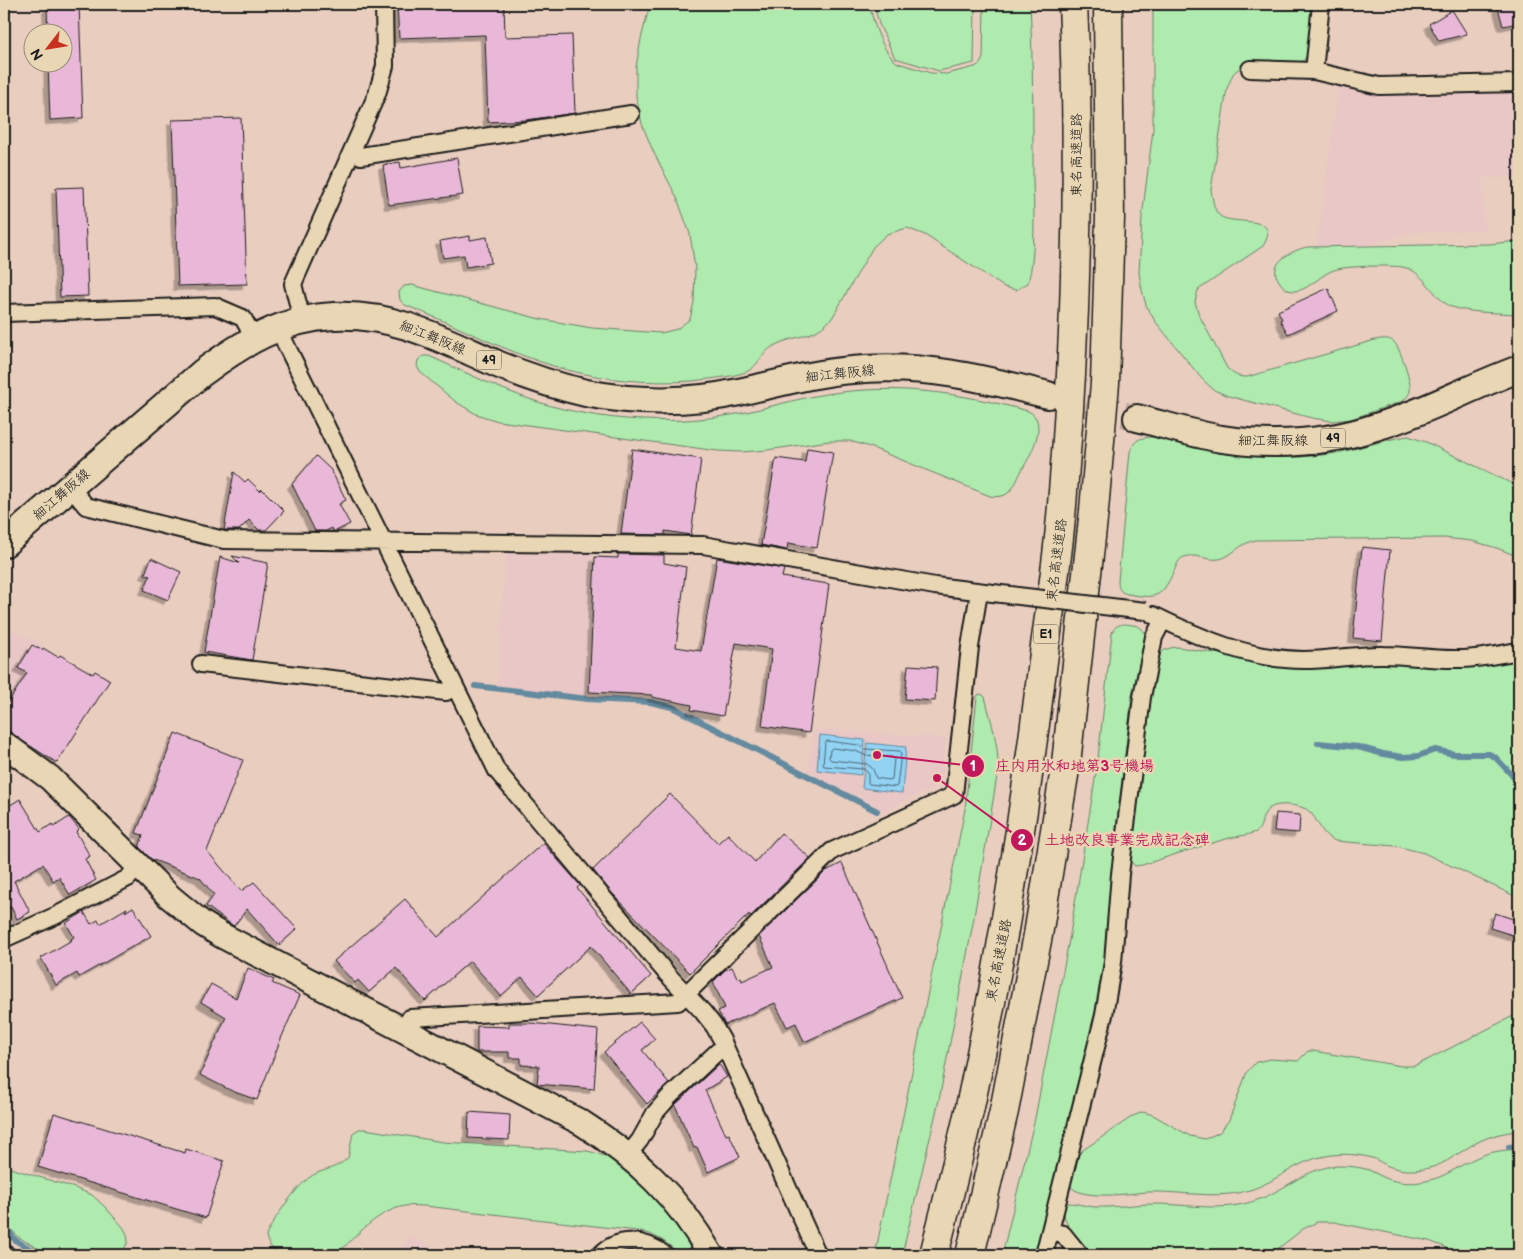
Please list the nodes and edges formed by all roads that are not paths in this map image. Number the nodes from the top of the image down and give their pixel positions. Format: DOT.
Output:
graph roads {
  1 [pos="384,4"];
  2 [pos="1073,4"];
  3 [pos="1108,4"];
  4 [pos="1321,4"];
  5 [pos="1250,69"];
  6 [pos="1314,71"];
  7 [pos="1519,83"];
  8 [pos="631,114"];
  9 [pos="352,152"];
  10 [pos="4,313"];
  11 [pos="291,324"];
  12 [pos="254,338"];
  13 [pos="1519,369"];
  14 [pos="1048,395"];
  15 [pos="1137,418"];
  16 [pos="70,487"];
  17 [pos="383,542"];
  18 [pos="4,544"];
  19 [pos="986,592"];
  20 [pos="1163,620"];
  21 [pos="1519,651"];
  22 [pos="201,664"];
  23 [pos="456,687"];
  24 [pos="4,744"];
  25 [pos="140,866"];
  26 [pos="4,939"];
  27 [pos="686,994"];
  28 [pos="404,1030"];
  29 [pos="725,1048"];
  30 [pos="628,1155"];
  31 [pos="1050,1231"];
  32 [pos="4,1252"];
  33 [pos="7,1255"];
  34 [pos="600,1255"];
  35 [pos="664,1255"];
  36 [pos="711,1255"];
  37 [pos="818,1255"];
  38 [pos="934,1255"];
  39 [pos="970,1255"];
  40 [pos="1044,1255"];
  41 [pos="1080,1255"];
  1 -- 9 [label="street"];
  2 -- 38 [label="highway, 東名高速道路 / E1"];
  3 -- 39 [label="highway"];
  4 -- 6 [label="street"];
  5 -- 6 [label="street"];
  6 -- 7 [label="street"];
  8 -- 9 [label="street"];
  9 -- 11 [label="street"];
  10 -- 12 [label="street"];
  11 -- 12 [label="main road, 細江舞阪線 / 49"];
  11 -- 14 [label="main road, 細江舞阪線 / 49"];
  11 -- 17 [label="street"];
  12 -- 16 [label="main road, 細江舞阪線 / 49"];
  13 -- 15 [label="main road, 細江舞阪線 / 49"];
  16 -- 17 [label="street"];
  16 -- 18 [label="main road, 細江舞阪線 / 49"];
  17 -- 19 [label="street"];
  17 -- 23 [label="street"];
  19 -- 20 [label="street, bridge"];
  19 -- 27 [label="street"];
  20 -- 21 [label="street"];
  20 -- 31 [label="street"];
  22 -- 23 [label="street"];
  23 -- 27 [label="street"];
  24 -- 25 [label="street"];
  25 -- 26 [label="street"];
  25 -- 28 [label="street"];
  27 -- 28 [label="street"];
  27 -- 29 [label="street"];
  28 -- 30 [label="street"];
  29 -- 30 [label="street"];
  29 -- 37 [label="street"];
  30 -- 36 [label="street"];
  31 -- 40 [label="street"];
  31 -- 41 [label="street"];
  32 -- 33 [label="street"];
  34 -- 35 [label="street"];
}
